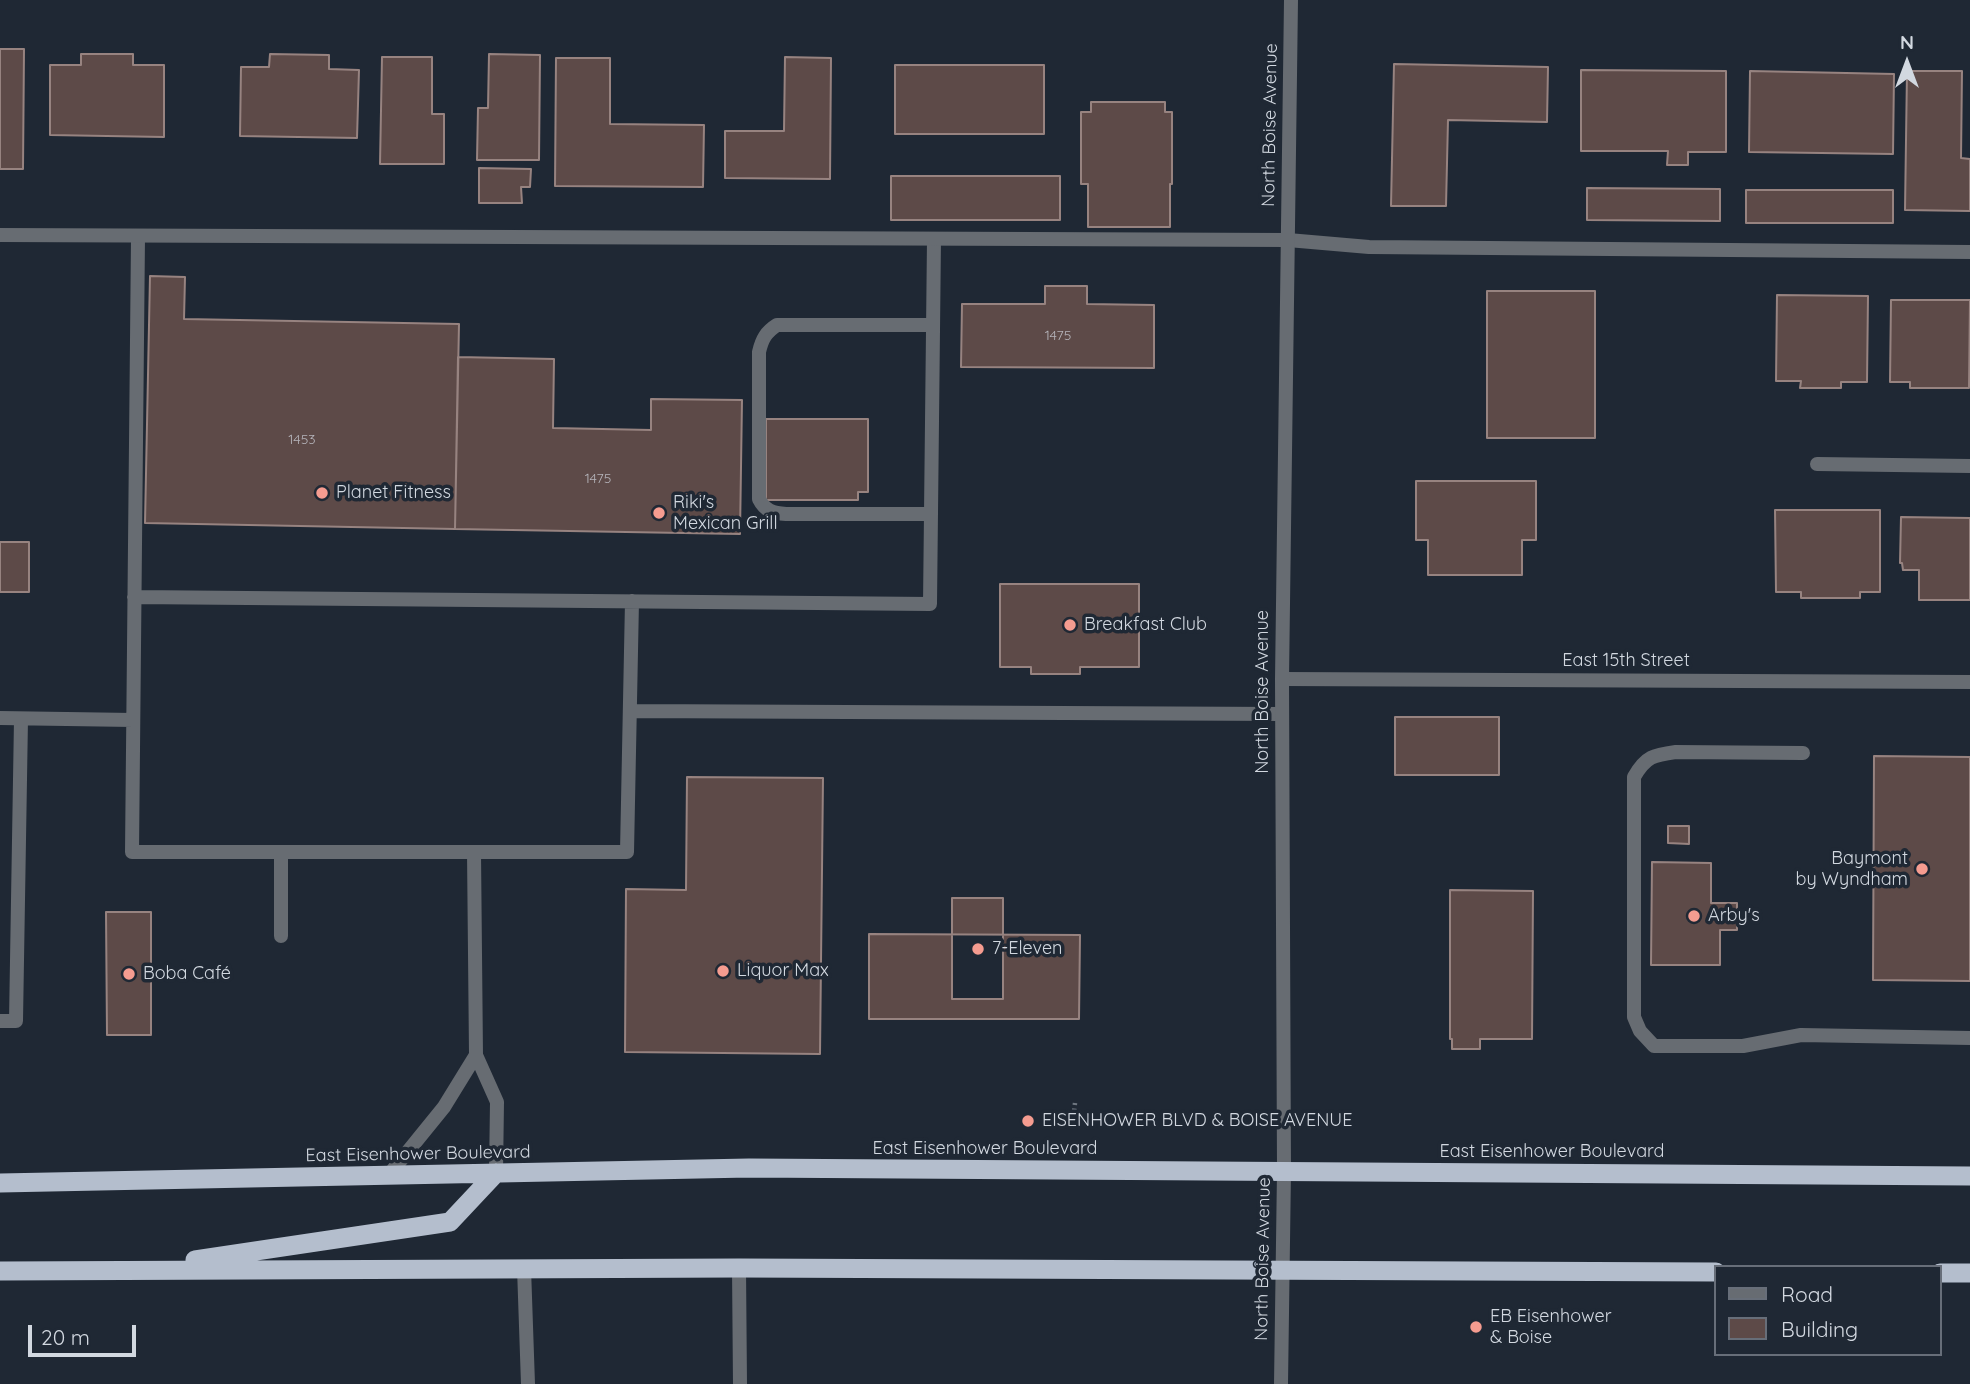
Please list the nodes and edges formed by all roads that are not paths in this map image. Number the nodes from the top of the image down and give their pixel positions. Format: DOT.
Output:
graph roads {
  1 [pos="1291,0"];
  2 [pos="0,235"];
  3 [pos="138,237"];
  4 [pos="934,239"];
  5 [pos="1288,240"];
  6 [pos="1970,252"];
  7 [pos="933,325"];
  8 [pos="1817,464"];
  9 [pos="1970,466"];
  10 [pos="931,514"];
  11 [pos="134,597"];
  12 [pos="632,601"];
  13 [pos="1282,679"];
  14 [pos="1970,682"];
  15 [pos="630,711"];
  16 [pos="1282,714"];
  17 [pos="0,718"];
  18 [pos="21,719"];
  19 [pos="133,720"];
  20 [pos="1803,753"];
  21 [pos="281,852"];
  22 [pos="474,852"];
  23 [pos="281,936"];
  24 [pos="0,1021"];
  25 [pos="1970,1038"];
  26 [pos="476,1055"];
  27 [pos="1284,1171"];
  28 [pos="496,1173"];
  29 [pos="388,1176"];
  30 [pos="1970,1176"];
  31 [pos="0,1183"];
  32 [pos="524,1268"];
  33 [pos="739,1268"];
  34 [pos="128,1269"];
  35 [pos="1282,1269"];
  36 [pos="0,1271"];
  37 [pos="1714,1272"];
  38 [pos="1942,1273"];
  39 [pos="1970,1273"];
  40 [pos="528,1384"];
  41 [pos="740,1384"];
  42 [pos="1281,1384"];
  1 -- 5 [label="street, North Boise Avenue"];
  2 -- 3 [label="street"];
  3 -- 4 [label="street"];
  3 -- 11 [label="street"];
  4 -- 5 [label="street"];
  4 -- 7 [label="street"];
  5 -- 6 [label="street"];
  5 -- 13 [label="street, North Boise Avenue"];
  7 -- 10 [label="street"];
  7 -- 10 [label="street"];
  8 -- 9 [label="street"];
  10 -- 12 [label="street"];
  11 -- 12 [label="street"];
  11 -- 19 [label="street"];
  12 -- 15 [label="street"];
  13 -- 14 [label="street, East 15th Street"];
  13 -- 16 [label="street, North Boise Avenue"];
  15 -- 16 [label="street"];
  15 -- 22 [label="street"];
  16 -- 27 [label="street, North Boise Avenue"];
  17 -- 18 [label="street"];
  18 -- 19 [label="street"];
  18 -- 24 [label="street"];
  19 -- 21 [label="street"];
  20 -- 25 [label="street"];
  21 -- 22 [label="street"];
  21 -- 23 [label="street"];
  22 -- 26 [label="street"];
  26 -- 28 [label="street"];
  26 -- 29 [label="street"];
  27 -- 28 [label="highway, East Eisenhower Boulevard"];
  27 -- 30 [label="highway, East Eisenhower Boulevard"];
  27 -- 35 [label="street, North Boise Avenue"];
  28 -- 29 [label="highway, East Eisenhower Boulevard"];
  28 -- 34 [label="highway"];
  29 -- 31 [label="highway, East Eisenhower Boulevard"];
  32 -- 33 [label="highway"];
  32 -- 34 [label="highway"];
  32 -- 40 [label="street"];
  33 -- 35 [label="highway"];
  33 -- 41 [label="street"];
  34 -- 36 [label="highway"];
  35 -- 37 [label="highway"];
  35 -- 42 [label="street, North Boise Avenue"];
  38 -- 39 [label="highway"];
}
